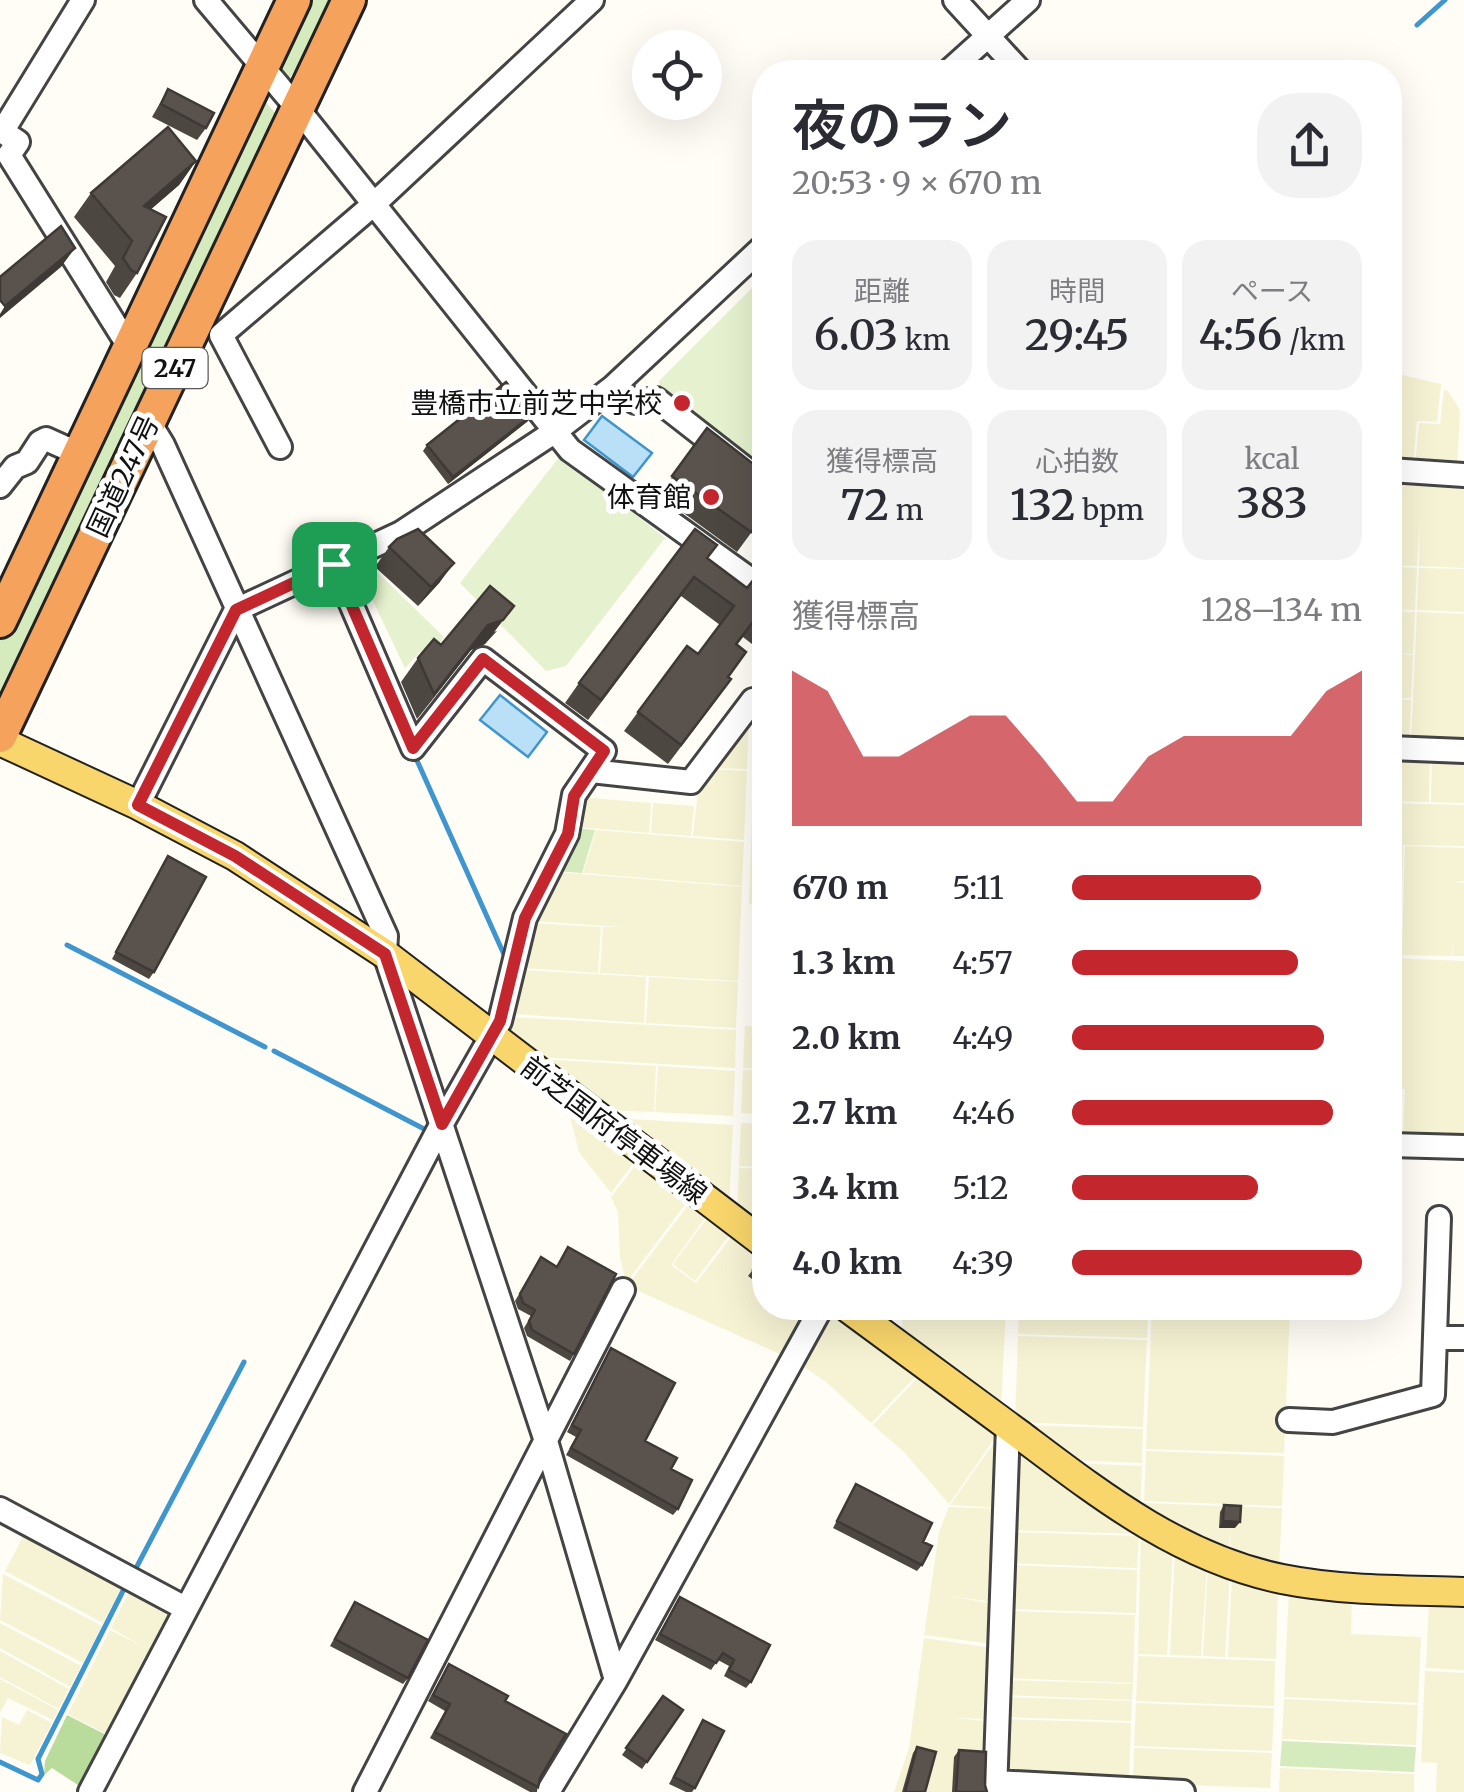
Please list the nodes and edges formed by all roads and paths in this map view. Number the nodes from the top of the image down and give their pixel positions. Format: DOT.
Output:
graph roads {
  1 [pos="83,0"];
  2 [pos="294,0"];
  3 [pos="349,0"];
  4 [pos="592,0"];
  5 [pos="955,0"];
  6 [pos="1028,0"];
  7 [pos="203,4"];
  8 [pos="988,36"];
  9 [pos="961,60"];
  10 [pos="1010,60"];
  11 [pos="262,69"];
  12 [pos="298,109"];
  13 [pos="1,131"];
  14 [pos="374,204"];
  15 [pos="752,257"];
  16 [pos="128,345"];
  17 [pos="613,387"];
  18 [pos="150,422"];
  19 [pos="557,430"];
  20 [pos="280,447"];
  21 [pos="78,453"];
  22 [pos="1402,471"];
  23 [pos="752,474"];
  24 [pos="1464,475"];
  25 [pos="0,486"];
  26 [pos="334,564"];
  27 [pos="752,581"];
  28 [pos="236,610"];
  29 [pos="0,621"];
  30 [pos="752,701"];
  31 [pos="0,738"];
  32 [pos="1402,748"];
  33 [pos="1464,750"];
  34 [pos="590,771"];
  35 [pos="138,805"];
  36 [pos="385,954"];
  37 [pos="492,1036"];
  38 [pos="442,1124"];
  39 [pos="1402,1145"];
  40 [pos="1464,1147"];
  41 [pos="1439,1218"];
  42 [pos="752,1234"];
  43 [pos="623,1290"];
  44 [pos="814,1320"];
  45 [pos="864,1320"];
  46 [pos="1436,1338"];
  47 [pos="1464,1338"];
  48 [pos="1289,1420"];
  49 [pos="1008,1426"];
  50 [pos="546,1441"];
  51 [pos="0,1510"];
  52 [pos="1464,1592"];
  53 [pos="186,1608"];
  54 [pos="616,1680"];
  55 [pos="995,1787"];
  56 [pos="90,1792"];
  57 [pos="365,1792"];
  58 [pos="548,1792"];
  59 [pos="1183,1792"];
  1 -- 13 [label="street"];
  2 -- 11 [label="highway, 国道247号 / 247"];
  3 -- 12 [label="highway, 国道247号 / 247"];
  4 -- 14 [label="street"];
  5 -- 8 [label="street"];
  6 -- 8 [label="street"];
  7 -- 11 [label="street"];
  8 -- 9 [label="street"];
  8 -- 10 [label="street"];
  11 -- 12 [label="street"];
  11 -- 16 [label="highway, 国道247号 / 247"];
  12 -- 14 [label="street"];
  12 -- 18 [label="highway, 国道247号 / 247"];
  13 -- 16 [label="street"];
  14 -- 19 [label="street"];
  14 -- 20 [label="street"];
  15 -- 17 [label="street"];
  16 -- 21 [label="highway, 国道247号 / 247"];
  17 -- 19 [label="street"];
  17 -- 23 [label="street"];
  18 -- 28 [label="street"];
  18 -- 31 [label="highway, 国道247号 / 247"];
  19 -- 26 [label="street"];
  19 -- 27 [label="street"];
  21 -- 25 [label="street"];
  21 -- 29 [label="highway, 国道247号 / 247"];
  22 -- 24 [label="street"];
  26 -- 28 [label="street"];
  26 -- 34 [label="street"];
  28 -- 35 [label="street"];
  28 -- 36 [label="street"];
  30 -- 34 [label="street"];
  31 -- 35 [label="main road, 前芝国府停車場線"];
  32 -- 33 [label="street"];
  34 -- 37 [label="street"];
  35 -- 36 [label="main road, 前芝国府停車場線"];
  36 -- 37 [label="main road, 前芝国府停車場線"];
  36 -- 38 [label="street"];
  37 -- 38 [label="street"];
  37 -- 42 [label="main road, 前芝国府停車場線"];
  38 -- 50 [label="street"];
  38 -- 53 [label="street"];
  39 -- 40 [label="street"];
  41 -- 46 [label="street"];
  43 -- 50 [label="street"];
  44 -- 54 [label="street"];
  45 -- 49 [label="main road"];
  46 -- 47 [label="street"];
  46 -- 48 [label="street"];
  49 -- 52 [label="main road"];
  49 -- 55 [label="street"];
  50 -- 54 [label="street"];
  50 -- 57 [label="street"];
  51 -- 53 [label="street"];
  53 -- 56 [label="street"];
  54 -- 58 [label="street"];
  55 -- 59 [label="street"];
}
